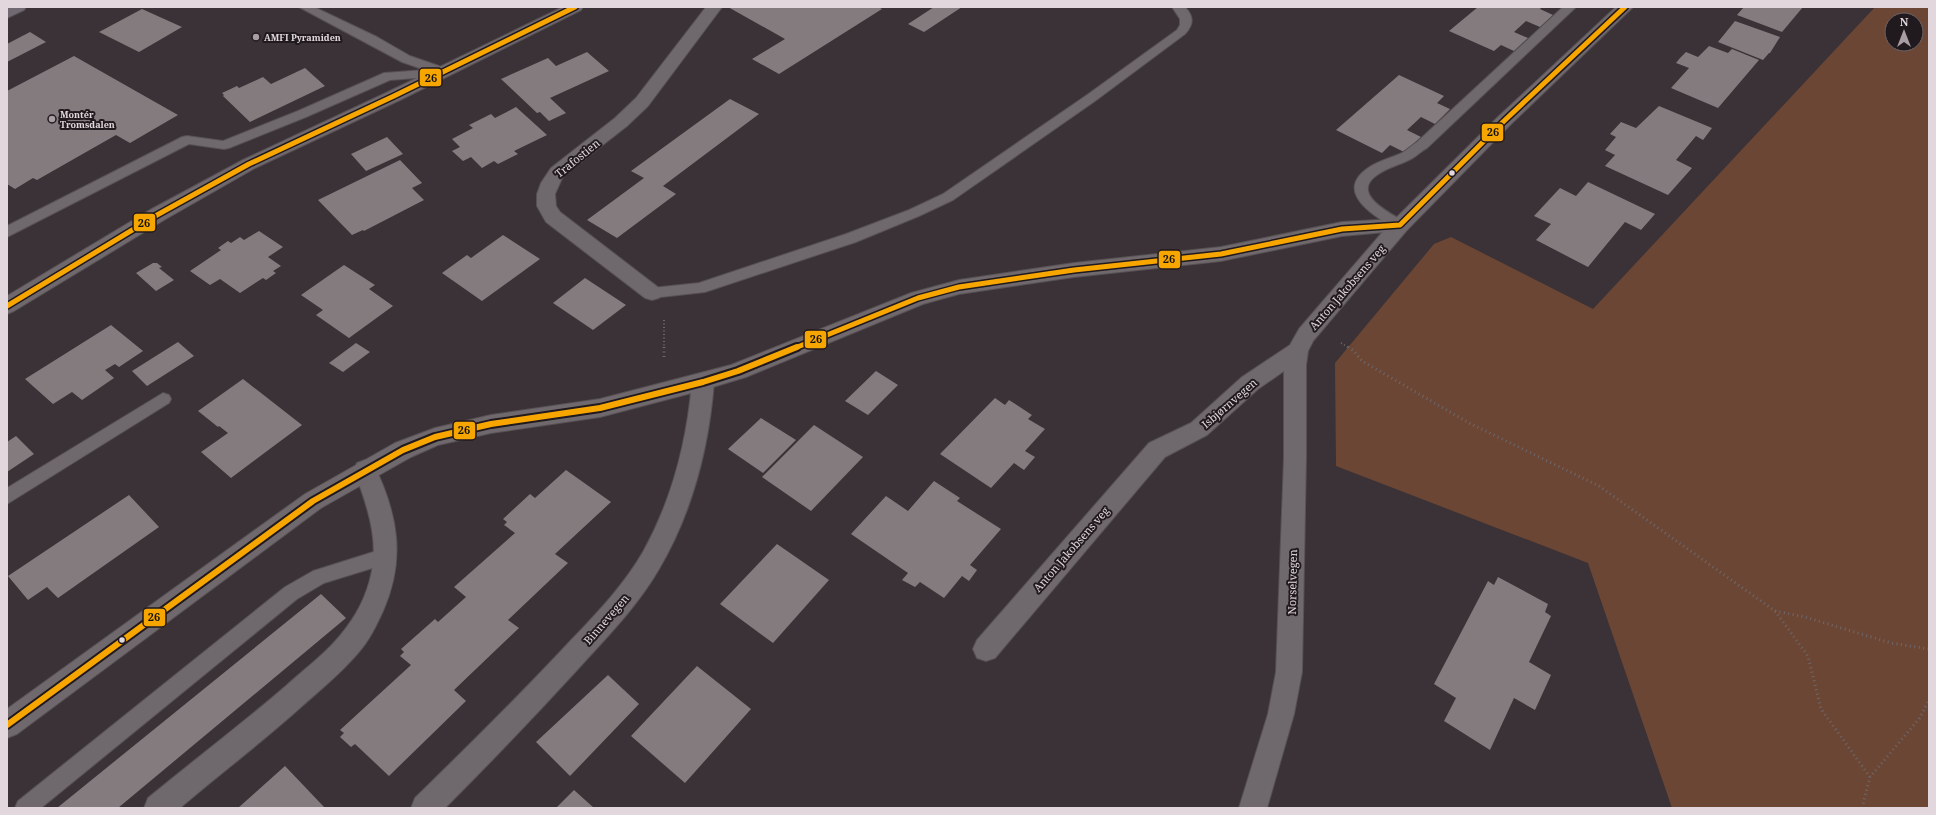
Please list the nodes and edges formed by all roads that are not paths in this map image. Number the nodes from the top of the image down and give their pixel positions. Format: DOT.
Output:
graph roads {
  1 [pos="18,7"];
  2 [pos="305,7"];
  3 [pos="575,7"];
  4 [pos="714,7"];
  5 [pos="1178,7"];
  6 [pos="1570,7"];
  7 [pos="1625,7"];
  8 [pos="7,13"];
  9 [pos="442,72"];
  10 [pos="1400,226"];
  11 [pos="7,232"];
  12 [pos="652,293"];
  13 [pos="7,306"];
  14 [pos="1297,351"];
  15 [pos="703,382"];
  16 [pos="163,399"];
  17 [pos="1157,450"];
  18 [pos="365,470"];
  19 [pos="7,497"];
  20 [pos="386,556"];
  21 [pos="986,649"];
  22 [pos="7,725"];
  23 [pos="25,808"];
  24 [pos="158,808"];
  25 [pos="425,808"];
  26 [pos="1253,808"];
  1 -- 8 [label="highway"];
  2 -- 9 [label="lane"];
  3 -- 9 [label="street"];
  4 -- 12 [label="street, Trafostien"];
  5 -- 12 [label="lane"];
  6 -- 10 [label="lane"];
  7 -- 10 [label="street, Anton Jakobsens veg"];
  9 -- 11 [label="lane"];
  9 -- 13 [label="street"];
  10 -- 14 [label="street, Anton Jakobsens veg"];
  10 -- 15 [label="street"];
  14 -- 17 [label="street, Isbjørnvegen"];
  14 -- 26 [label="street, Norselvegen"];
  15 -- 18 [label="street"];
  15 -- 25 [label="street, Binnevegen"];
  16 -- 19 [label="lane"];
  17 -- 21 [label="street, Anton Jakobsens veg"];
  18 -- 20 [label="street"];
  18 -- 22 [label="street"];
  20 -- 23 [label="lane"];
  20 -- 24 [label="street"];
}
